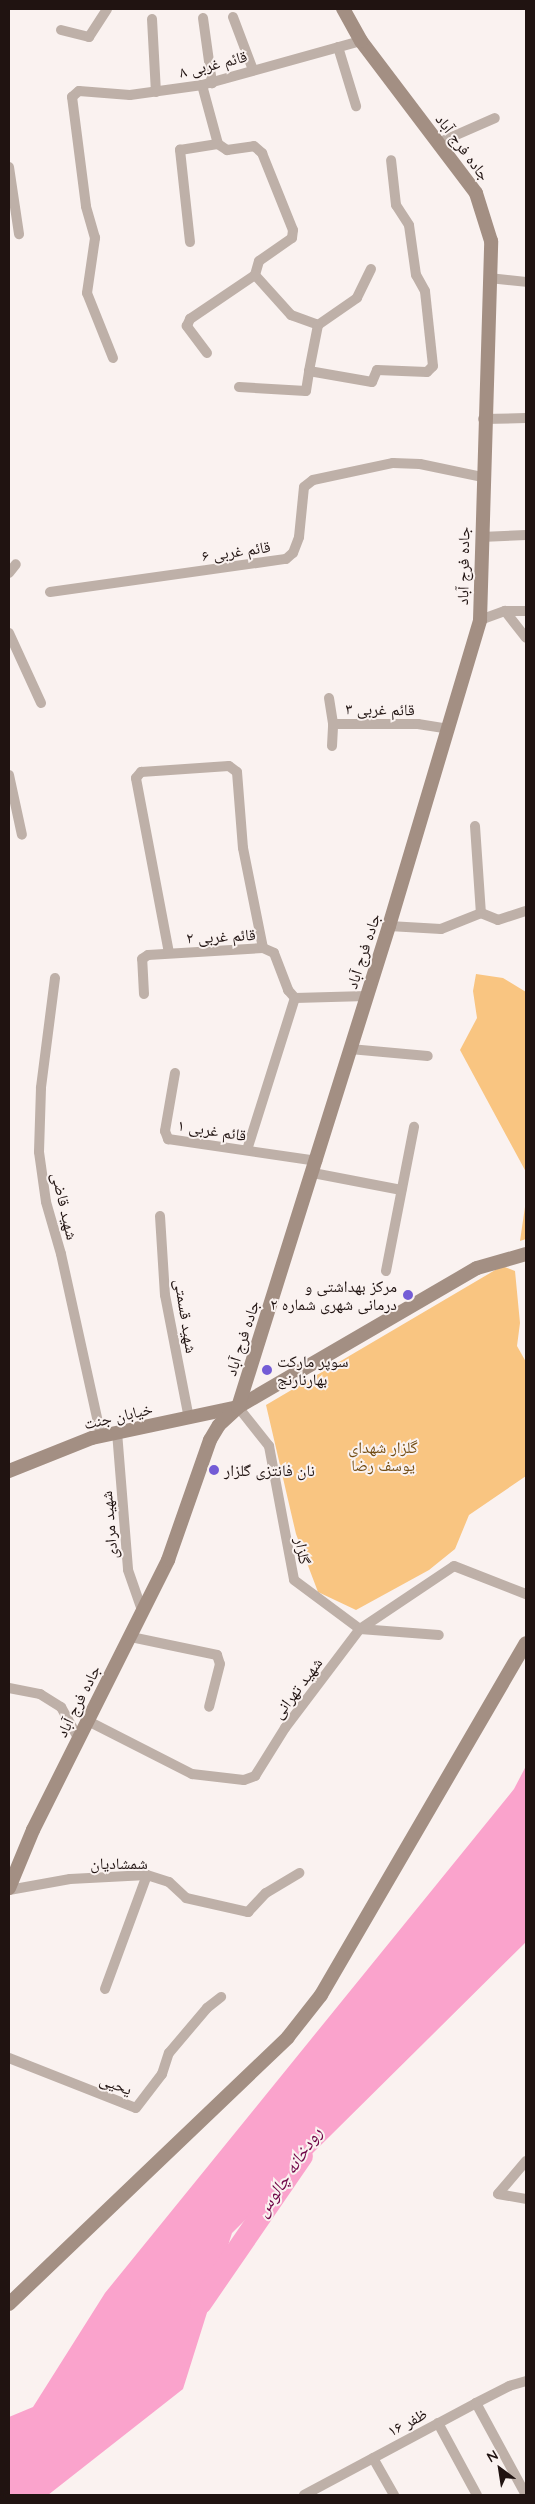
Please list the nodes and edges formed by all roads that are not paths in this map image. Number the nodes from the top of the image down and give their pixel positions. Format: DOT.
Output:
graph roads {
  1 [pos="107,9"];
  2 [pos="343,9"];
  3 [pos="203,18"];
  4 [pos="233,18"];
  5 [pos="152,19"];
  6 [pos="61,30"];
  7 [pos="361,41"];
  8 [pos="338,47"];
  9 [pos="253,70"];
  10 [pos="207,84"];
  11 [pos="156,92"];
  12 [pos="356,106"];
  13 [pos="495,118"];
  14 [pos="438,143"];
  15 [pos="218,144"];
  16 [pos="391,160"];
  17 [pos="9,167"];
  18 [pos="18,234"];
  19 [pos="190,242"];
  20 [pos="371,269"];
  21 [pos="255,276"];
  22 [pos="489,278"];
  23 [pos="526,282"];
  24 [pos="318,325"];
  25 [pos="207,353"];
  26 [pos="113,358"];
  27 [pos="309,371"];
  28 [pos="239,387"];
  29 [pos="526,418"];
  30 [pos="483,419"];
  31 [pos="482,477"];
  32 [pos="526,535"];
  33 [pos="482,537"];
  34 [pos="16,564"];
  35 [pos="9,574"];
  36 [pos="50,592"];
  37 [pos="505,611"];
  38 [pos="526,611"];
  39 [pos="480,620"];
  40 [pos="9,634"];
  41 [pos="526,638"];
  42 [pos="329,698"];
  43 [pos="41,703"];
  44 [pos="333,724"];
  45 [pos="449,730"];
  46 [pos="332,746"];
  47 [pos="9,775"];
  48 [pos="476,826"];
  49 [pos="22,835"];
  50 [pos="526,911"];
  51 [pos="481,913"];
  52 [pos="390,926"];
  53 [pos="263,948"];
  54 [pos="169,953"];
  55 [pos="55,978"];
  56 [pos="144,994"];
  57 [pos="367,996"];
  58 [pos="295,998"];
  59 [pos="350,1049"];
  60 [pos="428,1056"];
  61 [pos="175,1073"];
  62 [pos="414,1127"];
  63 [pos="247,1150"];
  64 [pos="315,1167"];
  65 [pos="401,1190"];
  66 [pos="160,1216"];
  67 [pos="524,1258"];
  68 [pos="386,1272"];
  69 [pos="238,1407"];
  70 [pos="189,1419"];
  71 [pos="117,1432"];
  72 [pos="101,1436"];
  73 [pos="9,1471"];
  74 [pos="526,1594"];
  75 [pos="143,1613"];
  76 [pos="360,1629"];
  77 [pos="439,1635"];
  78 [pos="130,1637"];
  79 [pos="526,1643"];
  80 [pos="9,1688"];
  81 [pos="209,1706"];
  82 [pos="88,1721"];
  83 [pos="79,1740"];
  84 [pos="299,1873"];
  85 [pos="147,1875"];
  86 [pos="9,1889"];
  87 [pos="105,1989"];
  88 [pos="221,1997"];
  89 [pos="9,2058"];
  90 [pos="526,2161"];
  91 [pos="526,2199"];
  92 [pos="9,2304"];
  93 [pos="526,2381"];
  94 [pos="476,2403"];
  95 [pos="438,2423"];
  96 [pos="373,2458"];
  97 [pos="309,2494"];
  98 [pos="394,2495"];
  99 [pos="477,2495"];
  100 [pos="526,2495"];
  1 -- 6 [label="street"];
  2 -- 7 [label="street, جاده فرج آباد"];
  3 -- 10 [label="street"];
  4 -- 9 [label="street"];
  5 -- 11 [label="street"];
  7 -- 8 [label="street, قائم غربی ۸"];
  7 -- 14 [label="street, جاده فرج آباد"];
  8 -- 9 [label="street, قائم غربی ۸"];
  8 -- 12 [label="street"];
  9 -- 10 [label="street, قائم غربی ۸"];
  10 -- 11 [label="street, قائم غربی ۸"];
  10 -- 15 [label="street"];
  11 -- 26 [label="street, قائم غربی ۸"];
  13 -- 14 [label="street"];
  14 -- 22 [label="street, جاده فرج آباد"];
  15 -- 19 [label="street"];
  15 -- 21 [label="street"];
  16 -- 27 [label="street"];
  17 -- 18 [label="street"];
  20 -- 24 [label="street"];
  21 -- 24 [label="street"];
  21 -- 25 [label="street"];
  22 -- 23 [label="street"];
  22 -- 30 [label="street, جاده فرج آباد"];
  24 -- 27 [label="street"];
  27 -- 28 [label="street"];
  29 -- 30 [label="street"];
  30 -- 31 [label="street, جاده فرج آباد"];
  31 -- 33 [label="street, جاده فرج آباد"];
  31 -- 36 [label="street, قائم غربی ۶"];
  32 -- 33 [label="street"];
  33 -- 39 [label="street, جاده فرج آباد"];
  34 -- 35 [label="street"];
  37 -- 38 [label="street"];
  37 -- 39 [label="street"];
  37 -- 41 [label="street"];
  39 -- 45 [label="street, جاده فرج آباد"];
  40 -- 43 [label="street"];
  42 -- 44 [label="street"];
  44 -- 45 [label="street, قائم غربی ۳"];
  44 -- 46 [label="street, قائم غربی ۳"];
  45 -- 52 [label="street, جاده فرج آباد"];
  47 -- 49 [label="street"];
  48 -- 51 [label="street"];
  50 -- 51 [label="street"];
  51 -- 52 [label="street"];
  52 -- 57 [label="street, جاده فرج آباد"];
  53 -- 54 [label="street, قائم غربی ۲"];
  53 -- 54 [label="street"];
  53 -- 58 [label="street, قائم غربی ۲"];
  54 -- 56 [label="street, قائم غربی ۲"];
  55 -- 72 [label="street, شهید قاضی"];
  57 -- 58 [label="street"];
  57 -- 59 [label="street, جاده فرج آباد"];
  58 -- 63 [label="street"];
  59 -- 60 [label="street"];
  59 -- 64 [label="street, جاده فرج آباد"];
  61 -- 63 [label="street, قائم غربی ۱"];
  62 -- 65 [label="street"];
  63 -- 64 [label="street, قائم غربی ۱"];
  64 -- 65 [label="street, قائم غربی ۱"];
  64 -- 69 [label="street, جاده فرج آباد"];
  65 -- 68 [label="street"];
  66 -- 70 [label="street, شهید قسمتی"];
  67 -- 69 [label="street"];
  69 -- 70 [label="street, خیابان جنت"];
  69 -- 75 [label="street, جاده فرج آباد"];
  69 -- 76 [label="street, گلزار"];
  70 -- 71 [label="street, خیابان جنت"];
  71 -- 72 [label="street, خیابان جنت"];
  71 -- 75 [label="street, شهید مرادی"];
  72 -- 73 [label="street, خیابان جنت"];
  74 -- 76 [label="street, شهید تهرانی"];
  75 -- 78 [label="street, جاده فرج آباد"];
  76 -- 77 [label="street"];
  76 -- 82 [label="street, شهید تهرانی"];
  78 -- 81 [label="street"];
  78 -- 82 [label="street, جاده فرج آباد"];
  79 -- 92 [label="street"];
  80 -- 83 [label="street"];
  82 -- 83 [label="street, جاده فرج آباد"];
  83 -- 86 [label="street, جاده فرج آباد"];
  84 -- 85 [label="street, شمشادیان"];
  85 -- 86 [label="street, شمشادیان"];
  85 -- 87 [label="street"];
  88 -- 89 [label="street, یحیی"];
  90 -- 91 [label="street"];
  93 -- 94 [label="street, ظفر ۱۶"];
  94 -- 95 [label="street, ظفر ۱۶"];
  94 -- 100 [label="street"];
  95 -- 96 [label="street, ظفر ۱۶"];
  95 -- 99 [label="street"];
  96 -- 97 [label="street, ظفر ۱۶"];
  96 -- 98 [label="street"];
}
